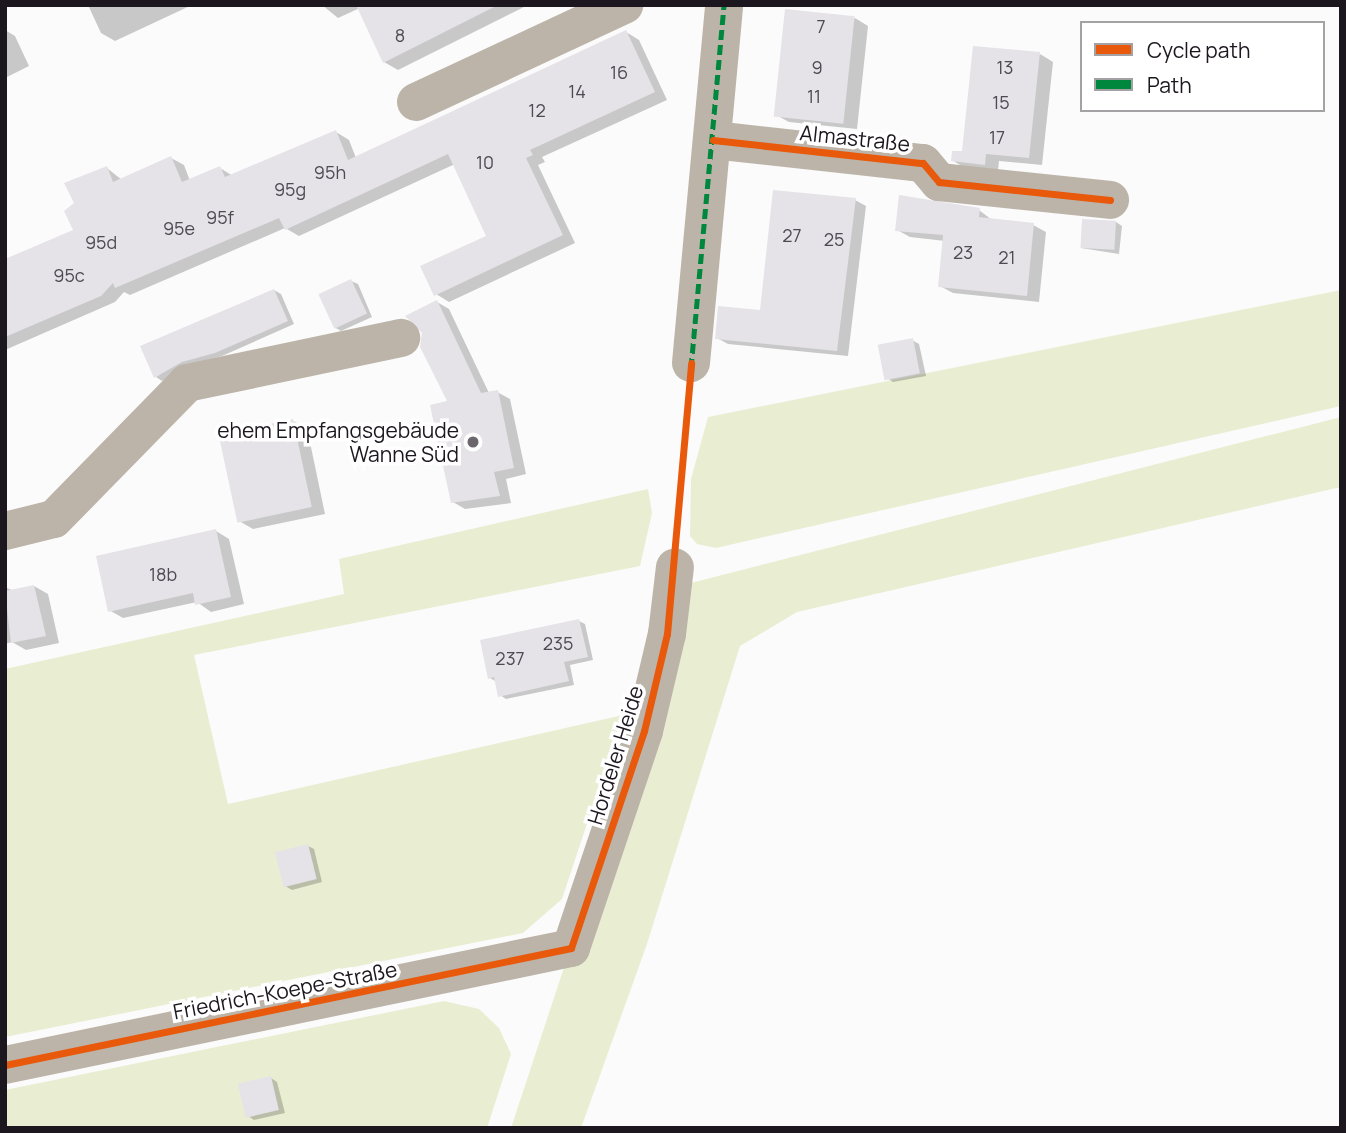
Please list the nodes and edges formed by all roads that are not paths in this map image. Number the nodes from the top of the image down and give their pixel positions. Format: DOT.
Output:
graph roads {
  1 [pos="624,5"];
  2 [pos="724,5"];
  3 [pos="416,102"];
  4 [pos="713,140"];
  5 [pos="1110,200"];
  6 [pos="401,338"];
  7 [pos="691,363"];
  8 [pos="5,531"];
  9 [pos="675,566"];
  10 [pos="571,948"];
  11 [pos="5,1065"];
  1 -- 3 [label="street"];
  2 -- 4 [label="street"];
  4 -- 5 [label="street, Almastraße"];
  4 -- 7 [label="street"];
  6 -- 8 [label="street"];
  9 -- 10 [label="street, Hordeler Heide"];
  10 -- 11 [label="street, Friedrich-Koepe-Straße"];
}
